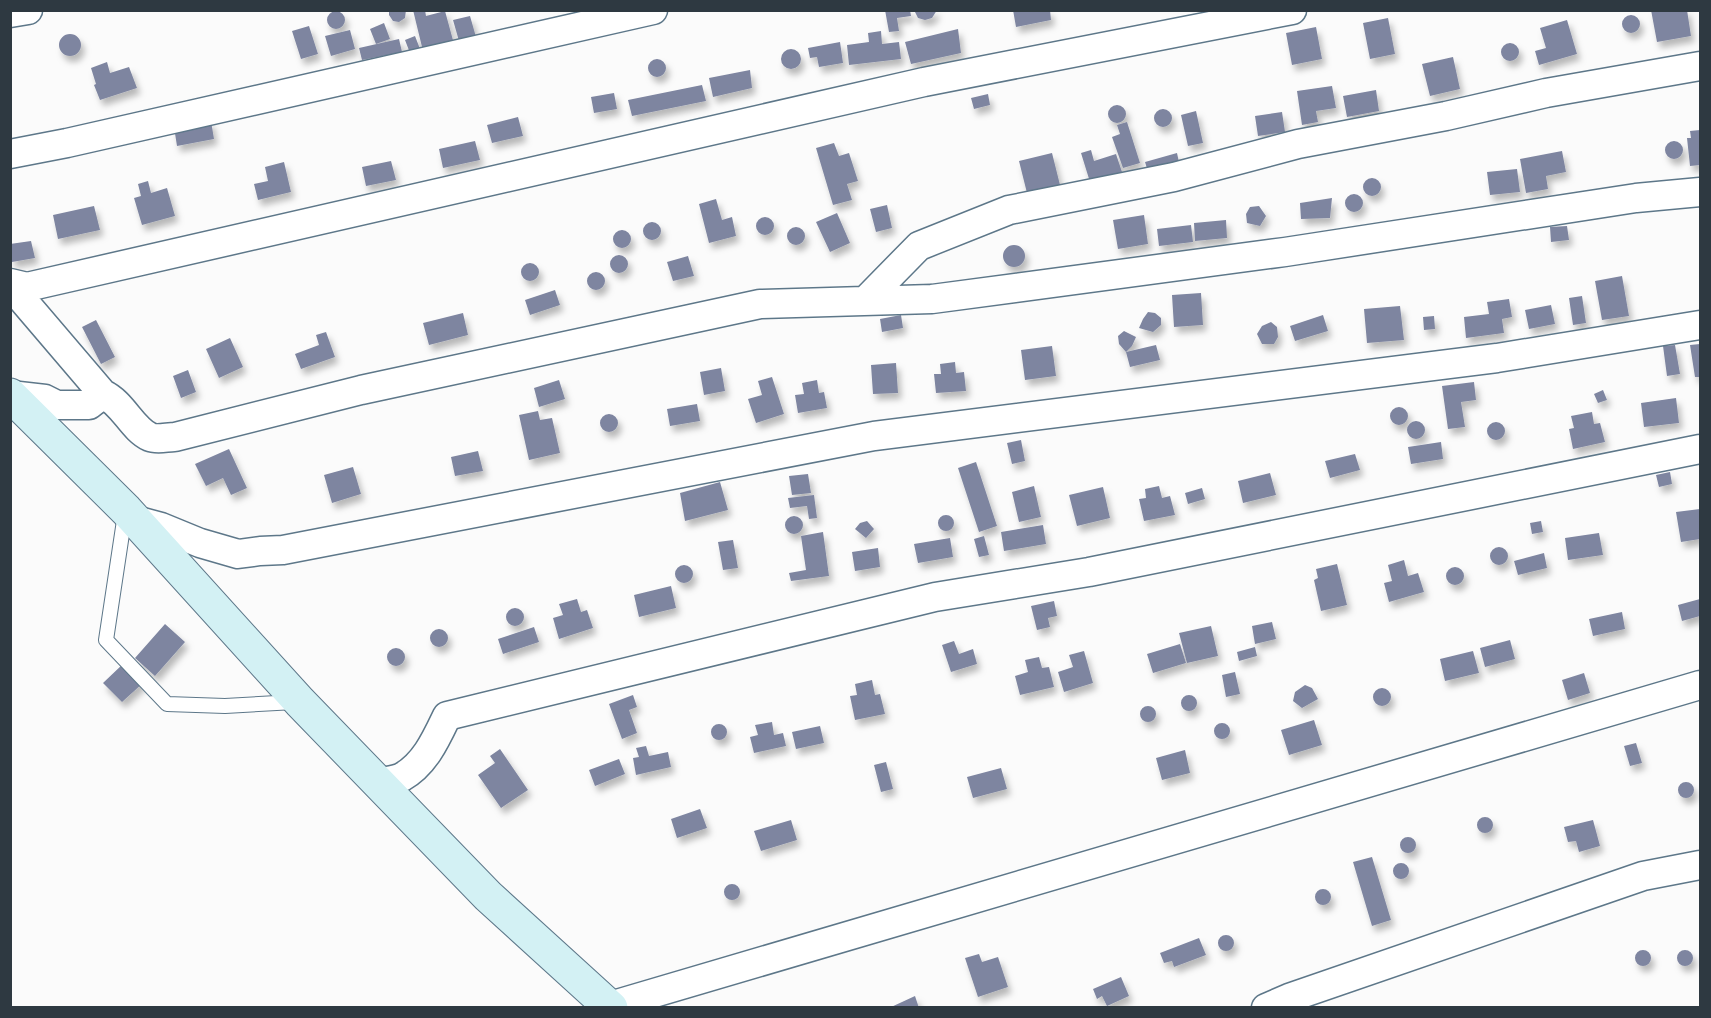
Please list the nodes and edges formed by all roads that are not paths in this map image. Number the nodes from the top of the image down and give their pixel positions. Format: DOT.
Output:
graph roads {
  1 [pos="28,10"];
  2 [pos="653,10"];
  3 [pos="1292,10"];
  4 [pos="10,13"];
  5 [pos="1701,66"];
  6 [pos="10,154"];
  7 [pos="1701,192"];
  8 [pos="10,284"];
  9 [pos="865,301"];
  10 [pos="1701,326"];
  11 [pos="103,394"];
  12 [pos="10,395"];
  13 [pos="1701,449"];
  14 [pos="130,515"];
  15 [pos="1701,685"];
  16 [pos="300,702"];
  17 [pos="379,783"];
  18 [pos="1701,865"];
  19 [pos="611,1007"];
  20 [pos="1266,1008"];
  1 -- 4 [label="street"];
  2 -- 6 [label="street"];
  3 -- 8 [label="street"];
  5 -- 9 [label="street"];
  7 -- 9 [label="street"];
  8 -- 11 [label="street"];
  9 -- 11 [label="street"];
  10 -- 14 [label="street"];
  11 -- 12 [label="street"];
  12 -- 14 [label="main road"];
  13 -- 17 [label="street"];
  14 -- 16 [label="main road"];
  14 -- 16 [label="lane"];
  15 -- 19 [label="street"];
  16 -- 17 [label="main road"];
  17 -- 19 [label="main road"];
  18 -- 20 [label="street"];
}
